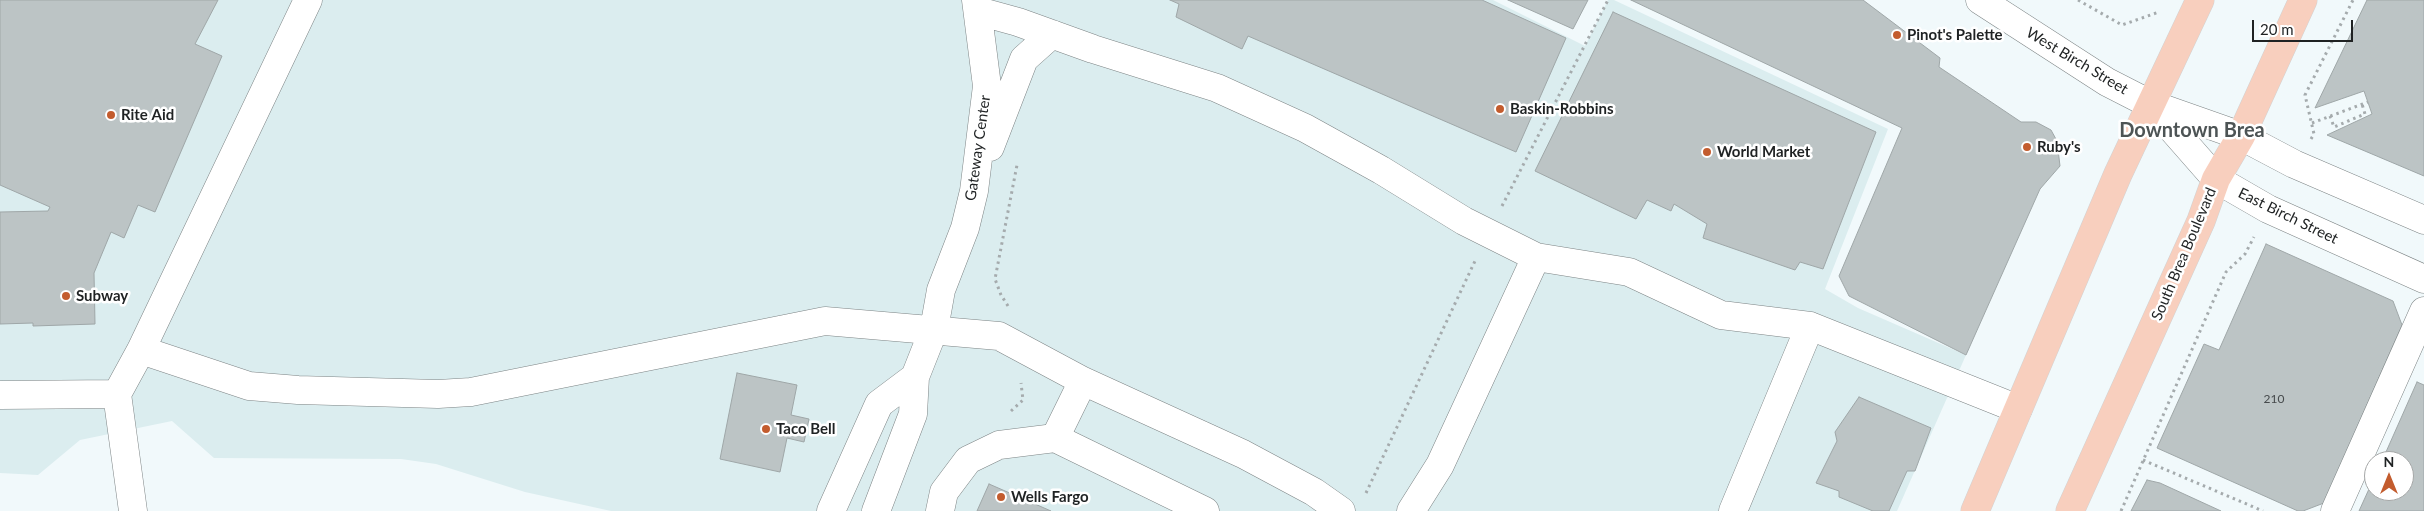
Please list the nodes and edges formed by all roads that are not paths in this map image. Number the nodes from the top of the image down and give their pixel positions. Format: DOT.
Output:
graph roads {
  1 [pos="308,0"];
  2 [pos="1980,0"];
  3 [pos="2200,0"];
  4 [pos="2303,0"];
  5 [pos="977,6"];
  6 [pos="1052,34"];
  7 [pos="2150,104"];
  8 [pos="2242,136"];
  9 [pos="2216,179"];
  10 [pos="974,191"];
  11 [pos="2424,220"];
  12 [pos="1536,257"];
  13 [pos="2424,279"];
  14 [pos="2424,311"];
  15 [pos="1810,326"];
  16 [pos="934,329"];
  17 [pos="141,350"];
  18 [pos="915,377"];
  19 [pos="1083,381"];
  20 [pos="117,394"];
  21 [pos="0,395"];
  22 [pos="2018,409"];
  23 [pos="1055,438"];
  24 [pos="1310,502"];
  25 [pos="133,511"];
  26 [pos="832,511"];
  27 [pos="876,511"];
  28 [pos="940,511"];
  29 [pos="1205,511"];
  30 [pos="1341,511"];
  31 [pos="1411,511"];
  32 [pos="1733,511"];
  33 [pos="1974,511"];
  34 [pos="2070,511"];
  35 [pos="2335,511"];
  1 -- 17 [label="street"];
  2 -- 7 [label="street, West Birch Street"];
  3 -- 7 [label="main road"];
  4 -- 8 [label="main road, South Brea Boulevard"];
  5 -- 6 [label="street"];
  5 -- 10 [label="street, Gateway Center"];
  6 -- 10 [label="street"];
  6 -- 12 [label="street"];
  7 -- 8 [label="street"];
  7 -- 9 [label="street, East Birch Street"];
  7 -- 22 [label="main road"];
  8 -- 9 [label="main road, South Brea Boulevard"];
  8 -- 11 [label="street"];
  9 -- 13 [label="street, East Birch Street"];
  9 -- 34 [label="main road, South Brea Boulevard"];
  10 -- 16 [label="street, Gateway Center"];
  12 -- 15 [label="street"];
  12 -- 31 [label="street"];
  14 -- 35 [label="street"];
  15 -- 22 [label="street"];
  15 -- 32 [label="street"];
  16 -- 17 [label="street"];
  16 -- 18 [label="street, Gateway Center"];
  16 -- 19 [label="street"];
  17 -- 20 [label="street"];
  18 -- 26 [label="street"];
  18 -- 27 [label="street, Gateway Center"];
  19 -- 23 [label="street"];
  19 -- 24 [label="street"];
  20 -- 21 [label="street"];
  20 -- 25 [label="street"];
  22 -- 33 [label="main road"];
  23 -- 28 [label="street"];
  23 -- 29 [label="street"];
  24 -- 30 [label="street"];
}
